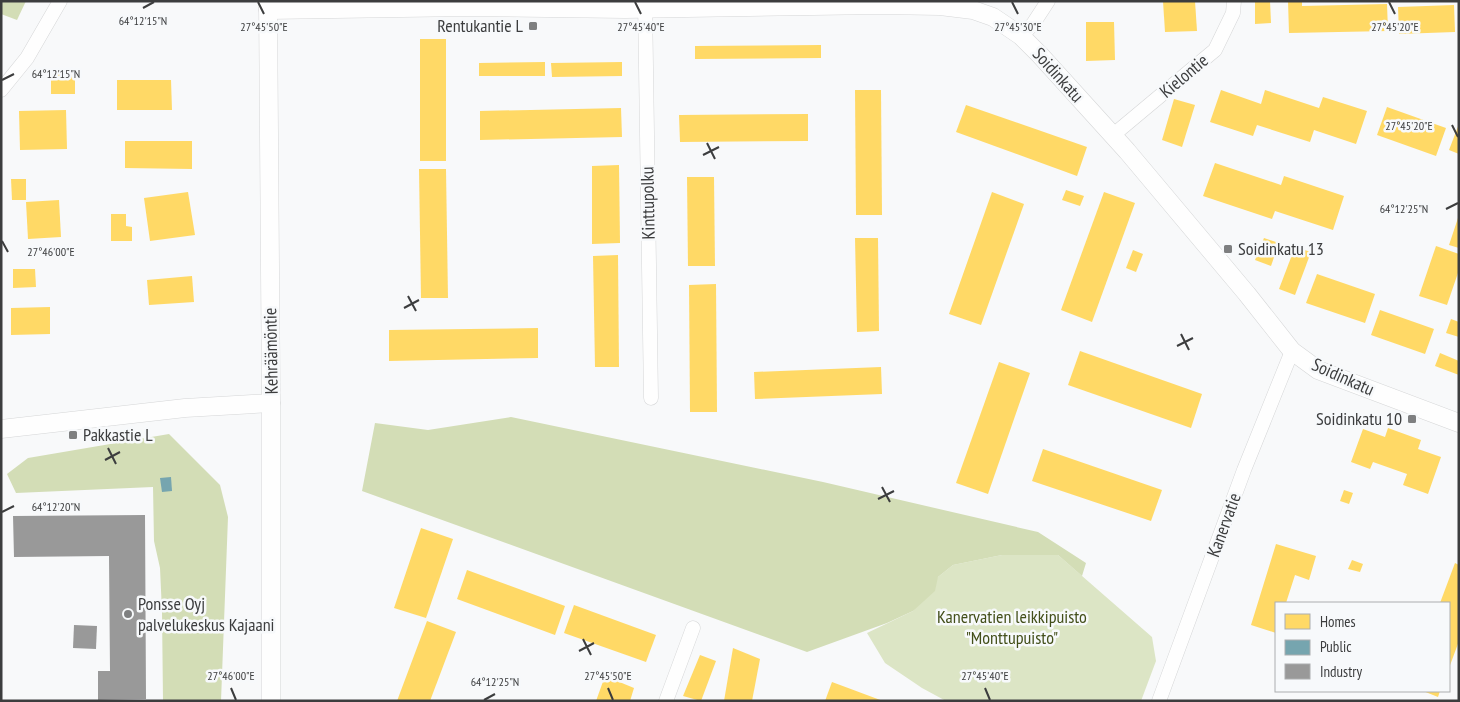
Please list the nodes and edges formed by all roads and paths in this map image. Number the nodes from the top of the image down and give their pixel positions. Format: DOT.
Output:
graph roads {
  1 [pos="60,1"];
  2 [pos="1048,1"];
  3 [pos="1234,1"];
  4 [pos="878,3"];
  5 [pos="468,4"];
  6 [pos="645,4"];
  7 [pos="268,6"];
  8 [pos="1021,36"];
  9 [pos="1,90"];
  10 [pos="1112,136"];
  11 [pos="1292,351"];
  12 [pos="651,398"];
  13 [pos="271,402"];
  14 [pos="1459,423"];
  15 [pos="1,430"];
  16 [pos="693,628"];
  17 [pos="271,701"];
  18 [pos="666,701"];
  19 [pos="1160,701"];
  1 -- 9 [label="street"];
  2 -- 8 [label="street"];
  3 -- 10 [label="street, Kielontie"];
  4 -- 6 [label="street, Soidinkatu"];
  4 -- 8 [label="street, Soidinkatu"];
  5 -- 6 [label="street, Soidinkatu"];
  5 -- 7 [label="street, Soidinkatu"];
  6 -- 12 [label="street, Kinttupolku"];
  7 -- 13 [label="street, Kehräämöntie"];
  8 -- 10 [label="street, Soidinkatu"];
  10 -- 11 [label="street, Soidinkatu"];
  11 -- 14 [label="street, Soidinkatu"];
  11 -- 19 [label="street, Kanervatie"];
  13 -- 15 [label="street"];
  13 -- 17 [label="street, Kehräämöntie"];
  16 -- 18 [label="street"];
}
